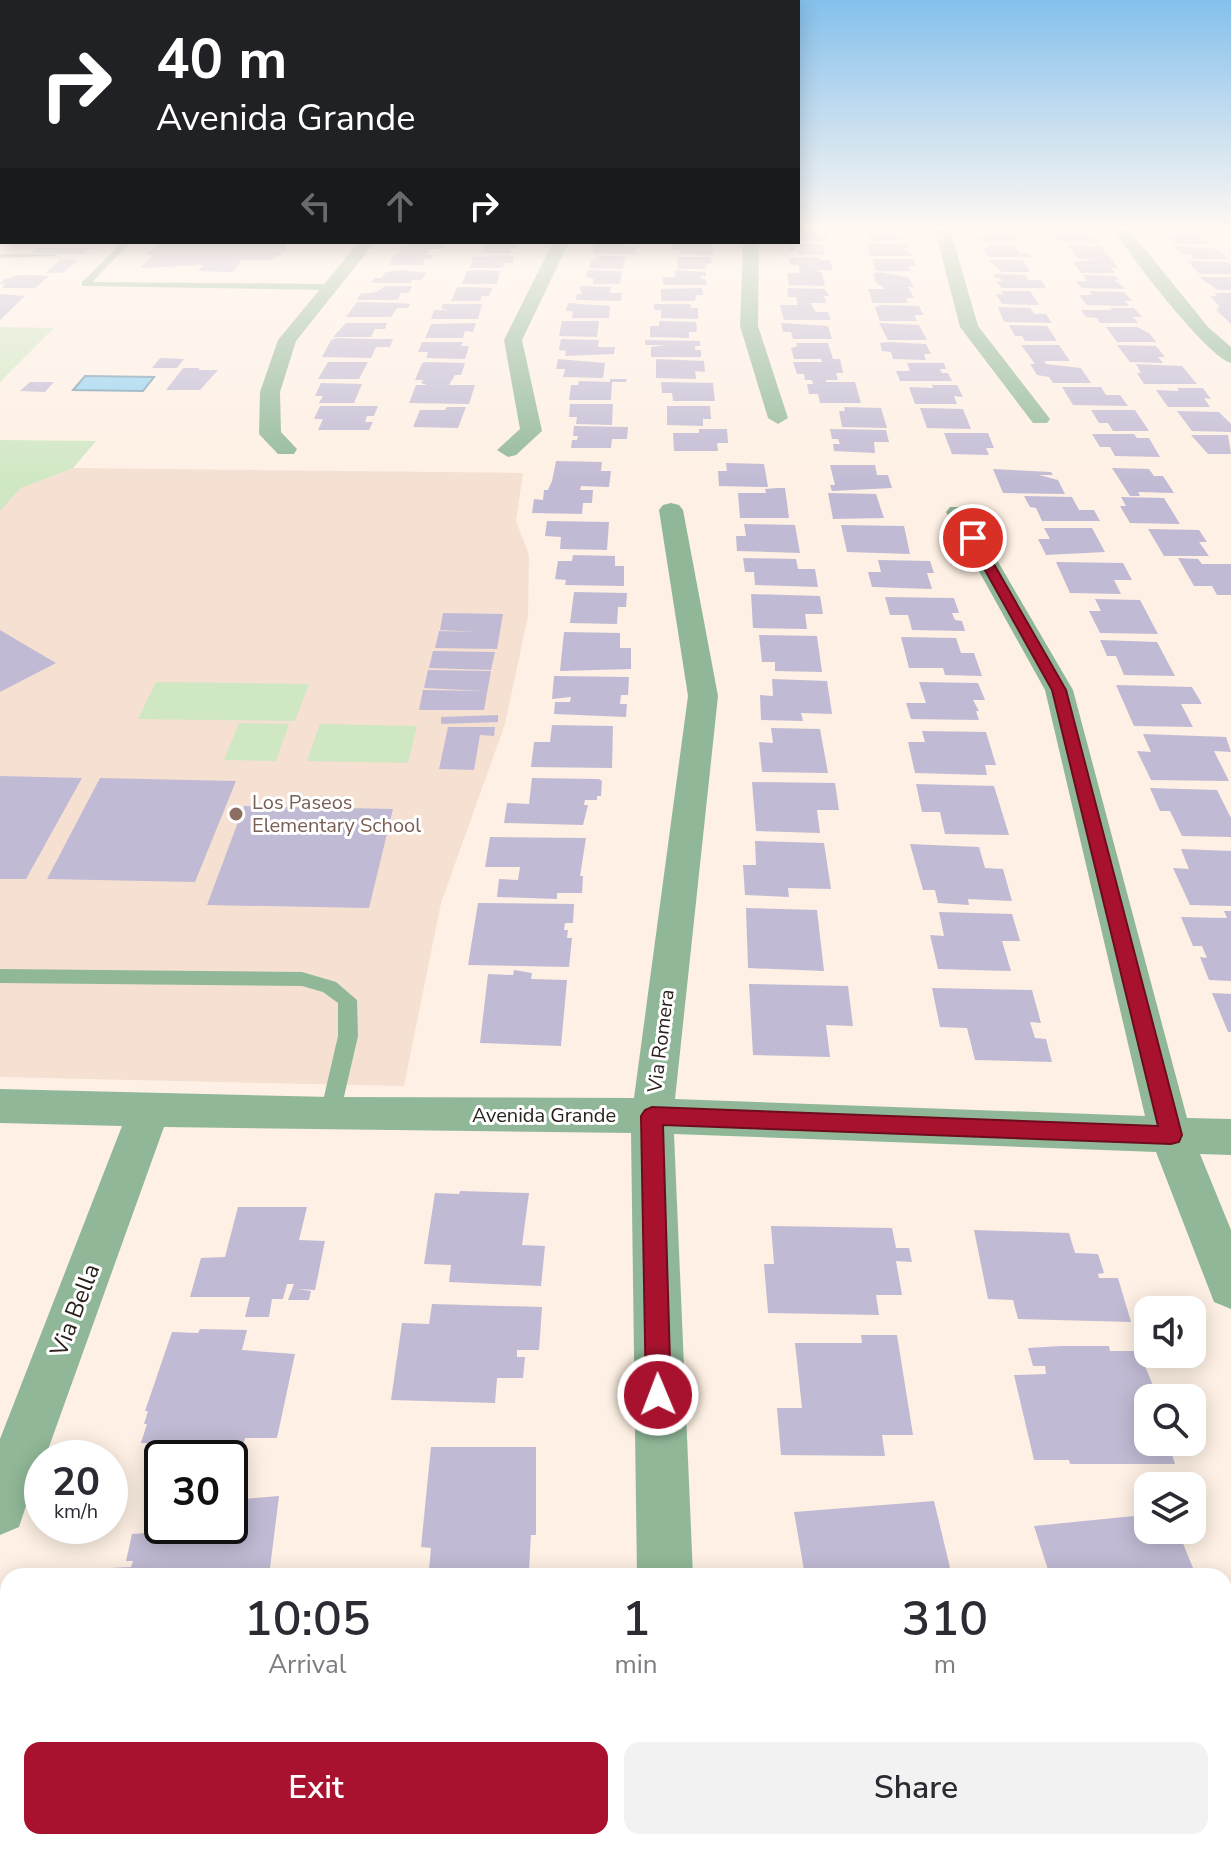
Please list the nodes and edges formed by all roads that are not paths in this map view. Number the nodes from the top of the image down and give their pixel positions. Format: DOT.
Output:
graph roads {
  1 [pos="309,312"];
  2 [pos="527,312"];
  3 [pos="749,312"];
  4 [pos="965,312"];
  5 [pos="1187,312"];
  6 [pos="1231,357"];
  7 [pos="778,418"];
  8 [pos="1040,419"];
  9 [pos="286,449"];
  10 [pos="508,450"];
  11 [pos="671,510"];
  12 [pos="958,512"];
  13 [pos="0,976"];
  14 [pos="0,1106"];
  15 [pos="149,1110"];
  16 [pos="330,1114"];
  17 [pos="652,1116"];
  18 [pos="1171,1135"];
  19 [pos="1231,1137"];
  20 [pos="1231,1287"];
  21 [pos="0,1508"];
  22 [pos="664,1568"];
  1 -- 9 [label="street"];
  2 -- 10 [label="street"];
  3 -- 7 [label="street"];
  4 -- 8 [label="street"];
  5 -- 6 [label="street"];
  11 -- 17 [label="street, Via Romera"];
  12 -- 18 [label="street"];
  13 -- 16 [label="lane"];
  14 -- 15 [label="street, Avenida Grande"];
  15 -- 16 [label="street, Avenida Grande"];
  15 -- 21 [label="street, Via Bella"];
  16 -- 17 [label="street, Avenida Grande"];
  17 -- 18 [label="street, Avenida Grande"];
  17 -- 22 [label="street, Via Romera"];
  18 -- 19 [label="street, Avenida Grande"];
  18 -- 20 [label="street"];
}
